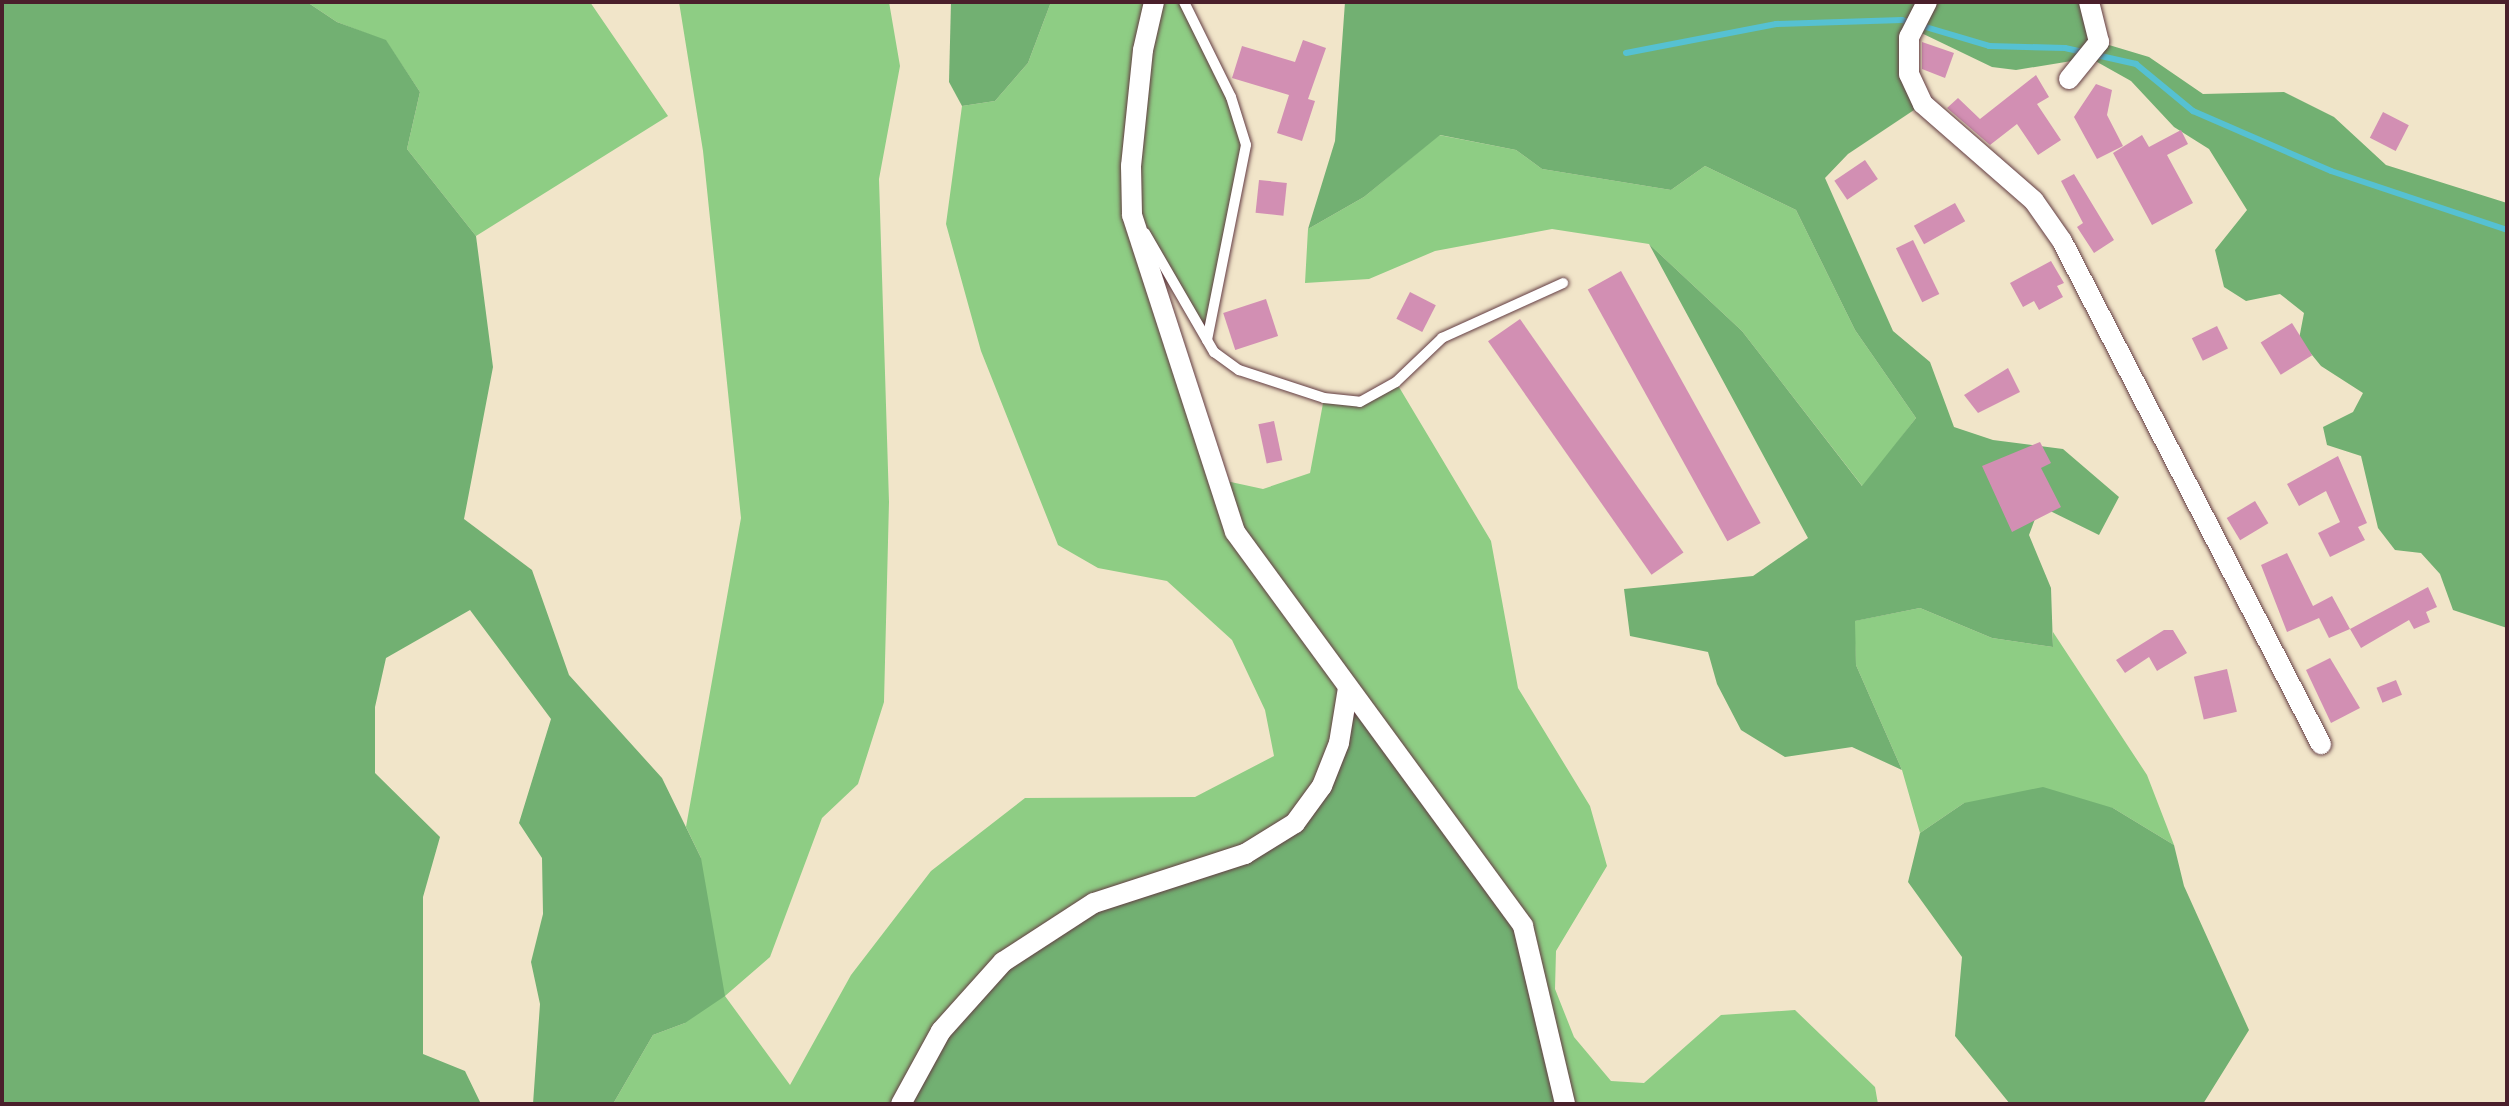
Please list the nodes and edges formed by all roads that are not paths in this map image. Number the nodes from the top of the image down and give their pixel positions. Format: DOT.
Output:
graph roads {
  1 [pos="1154,2"];
  2 [pos="1184,2"];
  3 [pos="2089,2"];
  4 [pos="1922,8"];
  5 [pos="2069,79"];
  6 [pos="1132,215"];
  7 [pos="1563,283"];
  8 [pos="1207,340"];
  9 [pos="1348,688"];
  10 [pos="2321,744"];
  11 [pos="901,1104"];
  12 [pos="1565,1104"];
  1 -- 6 [label="street"];
  2 -- 8 [label="lane"];
  3 -- 5 [label="street"];
  4 -- 10 [label="street"];
  6 -- 8 [label="lane"];
  6 -- 9 [label="street"];
  7 -- 8 [label="lane"];
  9 -- 11 [label="street"];
  9 -- 12 [label="street"];
}
